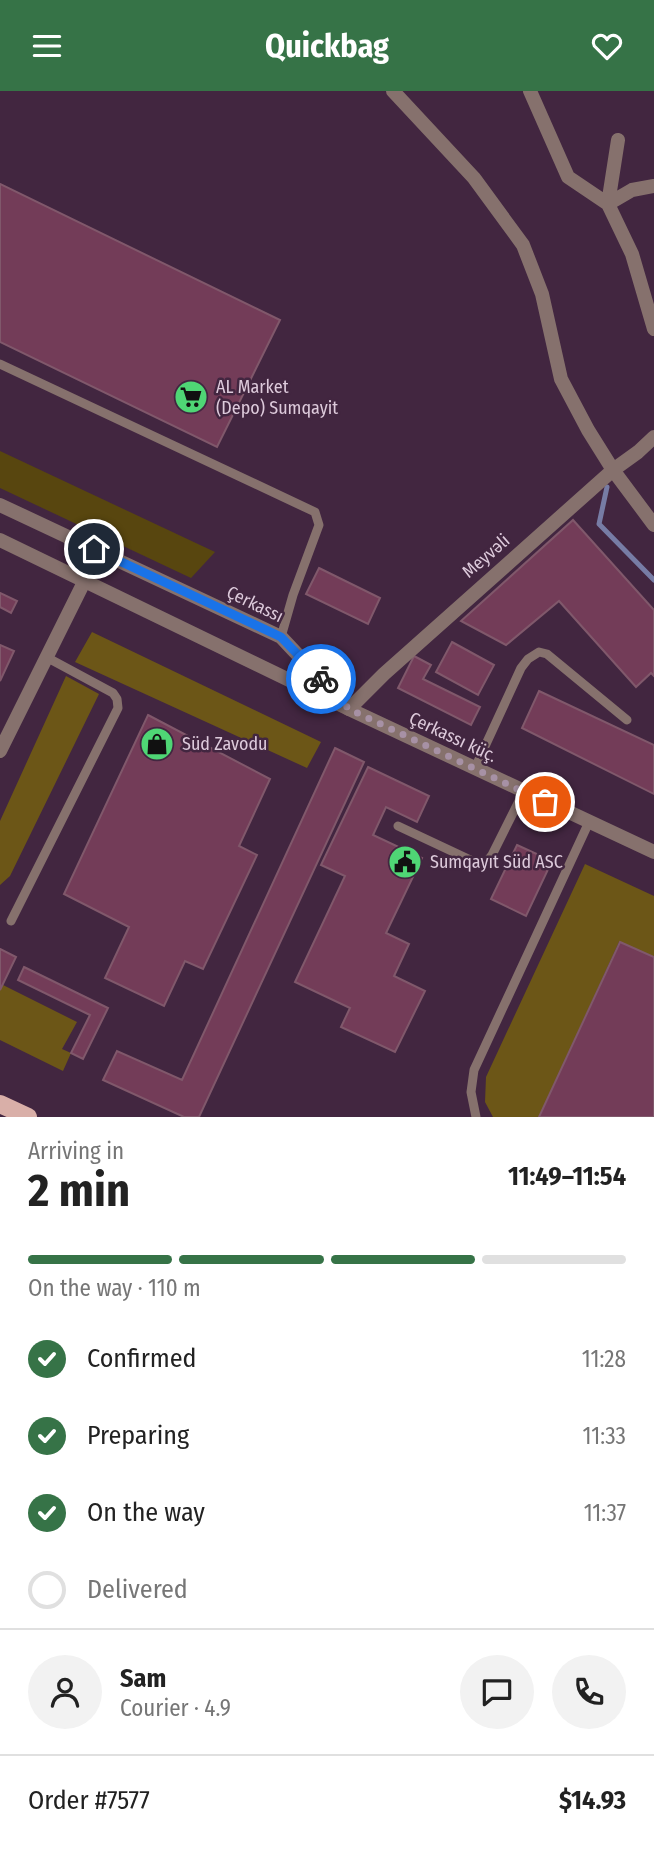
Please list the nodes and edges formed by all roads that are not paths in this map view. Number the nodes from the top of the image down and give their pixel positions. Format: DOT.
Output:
graph roads {
  1 [pos="393,91"];
  2 [pos="530,91"];
  3 [pos="618,140"];
  4 [pos="654,186"];
  5 [pos="608,204"];
  6 [pos="654,329"];
  7 [pos="0,364"];
  8 [pos="654,437"];
  9 [pos="613,470"];
  10 [pos="0,505"];
  11 [pos="654,525"];
  12 [pos="0,540"];
  13 [pos="85,580"];
  14 [pos="281,637"];
  15 [pos="48,658"];
  16 [pos="349,709"];
  17 [pos="627,720"];
  18 [pos="0,751"];
  19 [pos="475,768"];
  20 [pos="524,792"];
  21 [pos="589,822"];
  22 [pos="398,826"];
  23 [pos="654,852"];
  24 [pos="11,921"];
  25 [pos="0,1104"];
  26 [pos="28,1117"];
  27 [pos="475,1117"];
  1 -- 9 [label="street"];
  2 -- 5 [label="street"];
  3 -- 5 [label="street"];
  4 -- 5 [label="street"];
  5 -- 6 [label="street"];
  7 -- 14 [label="lane"];
  8 -- 9 [label="street, Meyvəli"];
  9 -- 11 [label="street"];
  9 -- 16 [label="street, Meyvəli"];
  10 -- 14 [label="street, Çerkassı"];
  12 -- 13 [label="street"];
  13 -- 15 [label="street"];
  13 -- 16 [label="street"];
  14 -- 16 [label="street, Çerkassı"];
  15 -- 18 [label="street"];
  15 -- 24 [label="lane"];
  16 -- 19 [label="street, Çerkassı küç."];
  17 -- 19 [label="lane"];
  19 -- 20 [label="street, Çerkassı küç."];
  20 -- 21 [label="street, Çerkassı küç."];
  20 -- 22 [label="lane"];
  21 -- 23 [label="street, Çerkassı küç."];
  21 -- 27 [label="lane"];
  25 -- 26 [label="main road"];
}
